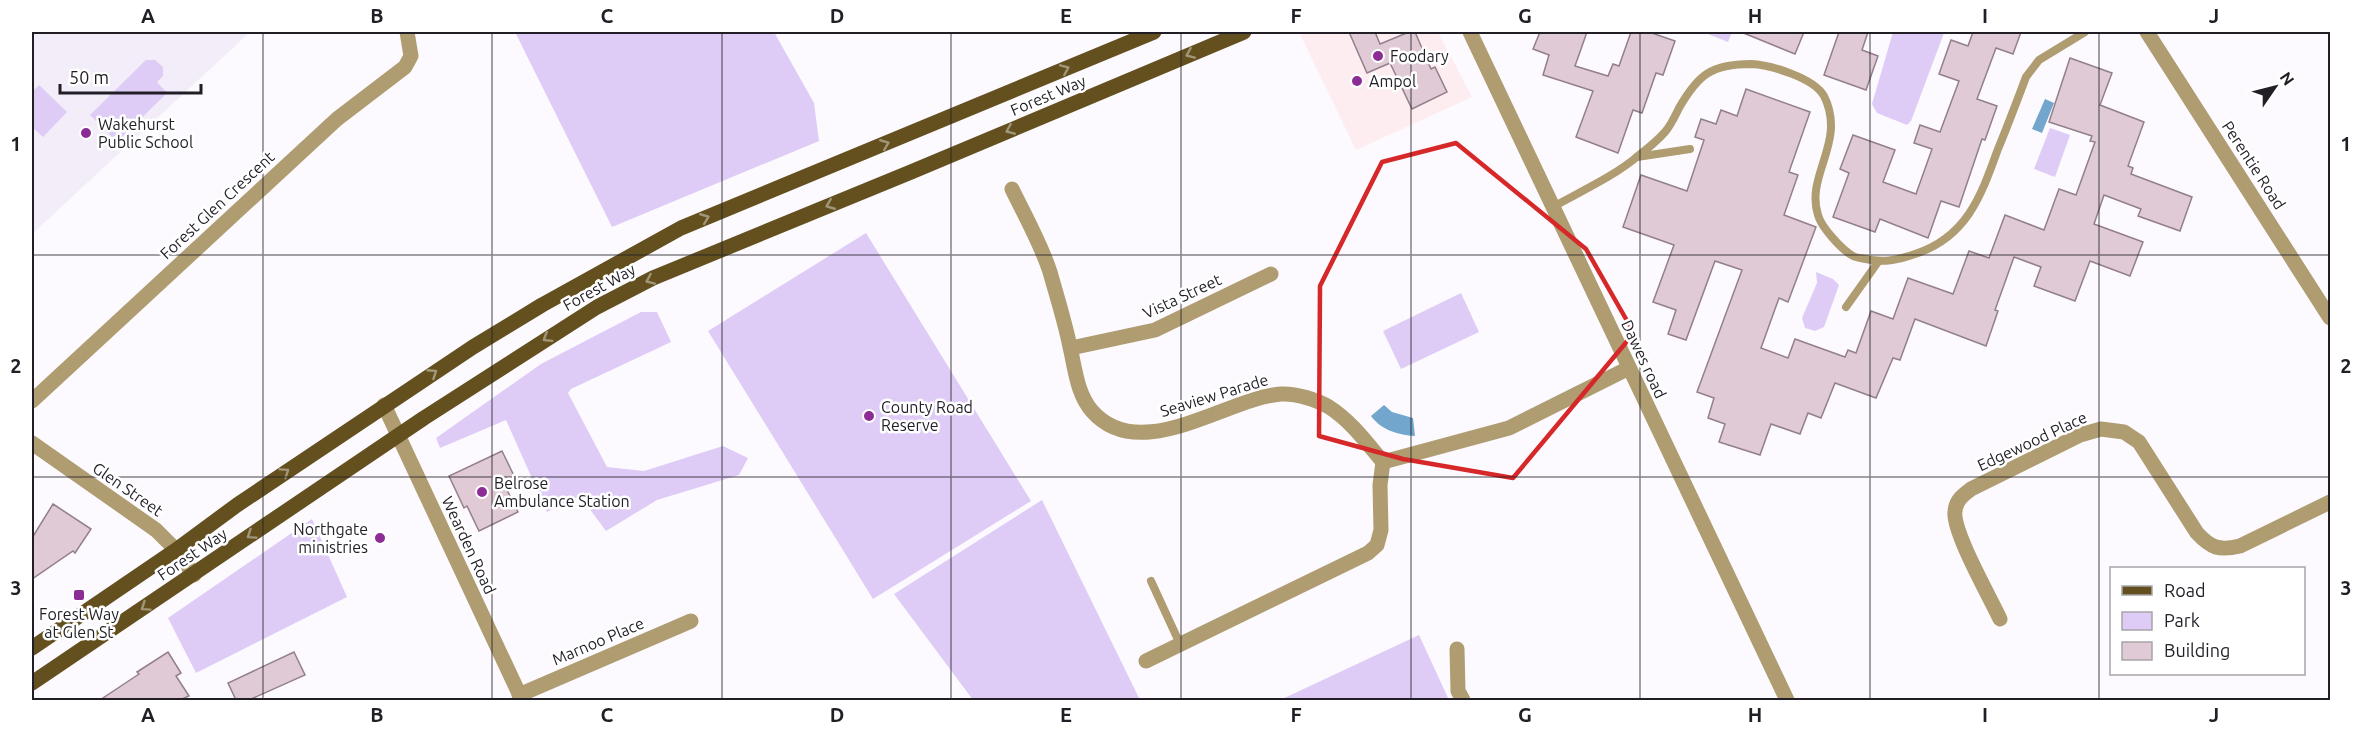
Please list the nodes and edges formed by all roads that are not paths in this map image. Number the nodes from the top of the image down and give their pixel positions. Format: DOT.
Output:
graph roads {
  1 [pos="407,32"];
  2 [pos="1154,32"];
  3 [pos="1244,32"];
  4 [pos="1470,32"];
  5 [pos="2085,32"];
  6 [pos="2147,32"];
  7 [pos="1690,149"];
  8 [pos="1637,157"];
  9 [pos="1012,189"];
  10 [pos="1553,207"];
  11 [pos="1878,262"];
  12 [pos="1271,274"];
  13 [pos="1846,307"];
  14 [pos="2331,318"];
  15 [pos="1071,348"];
  16 [pos="1629,368"];
  17 [pos="32,401"];
  18 [pos="384,405"];
  19 [pos="399,435"];
  20 [pos="32,443"];
  21 [pos="1383,462"];
  22 [pos="2331,502"];
  23 [pos="176,550"];
  24 [pos="194,575"];
  25 [pos="1151,581"];
  26 [pos="2000,619"];
  27 [pos="691,621"];
  28 [pos="1180,644"];
  29 [pos="32,648"];
  30 [pos="1457,649"];
  31 [pos="1146,661"];
  32 [pos="32,683"];
  33 [pos="520,698"];
  34 [pos="1463,700"];
  35 [pos="1787,700"];
  1 -- 17 [label="street, Forest Glen Crescent"];
  18 -- 2 [label="main road, Forest Way, one-way"];
  3 -- 19 [label="main road, Forest Way, one-way"];
  4 -- 10 [label="street, Dawes road"];
  5 -- 11 [label="lane"];
  6 -- 14 [label="street, Perentie Road"];
  7 -- 8 [label="lane"];
  8 -- 10 [label="lane"];
  8 -- 11 [label="lane"];
  9 -- 15 [label="street, Seaview Parade"];
  10 -- 16 [label="street, Dawes road"];
  11 -- 13 [label="lane"];
  12 -- 15 [label="street, Vista Street"];
  15 -- 21 [label="street, Seaview Parade"];
  16 -- 21 [label="street"];
  16 -- 35 [label="street, Dawes road"];
  18 -- 19 [label="street, Wearden Road"];
  23 -- 18 [label="main road, Forest Way, one-way"];
  19 -- 24 [label="main road, Forest Way, one-way"];
  19 -- 33 [label="street, Wearden Road"];
  20 -- 23 [label="street, Glen Street"];
  21 -- 28 [label="street"];
  22 -- 26 [label="street, Edgewood Place"];
  23 -- 24 [label="street, Glen Street"];
  23 -- 29 [label="main road, Forest Way"];
  24 -- 32 [label="main road, Forest Way, one-way"];
  25 -- 28 [label="lane"];
  27 -- 33 [label="street, Marnoo Place"];
  28 -- 31 [label="street"];
  30 -- 34 [label="street"];
}
